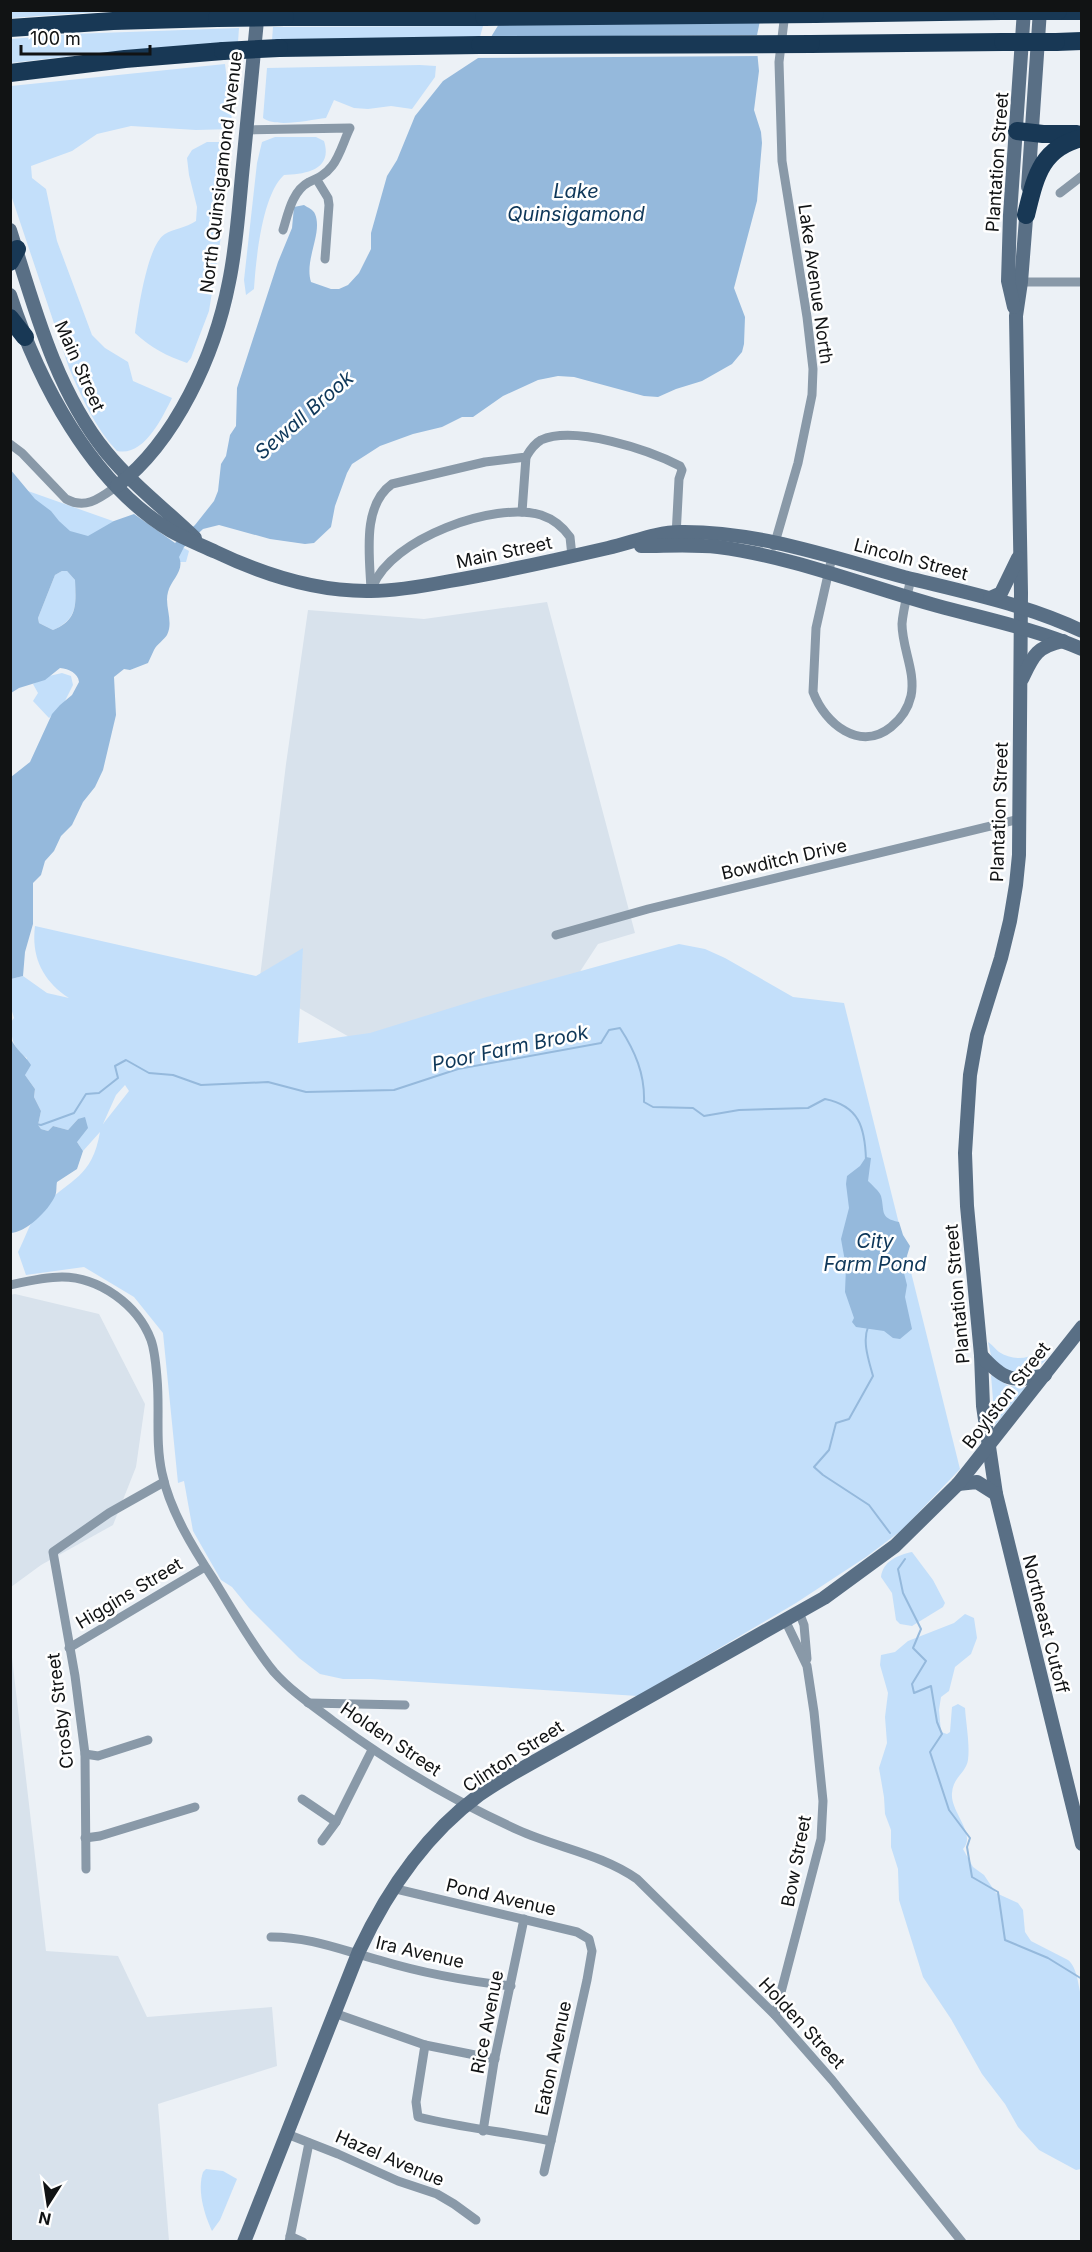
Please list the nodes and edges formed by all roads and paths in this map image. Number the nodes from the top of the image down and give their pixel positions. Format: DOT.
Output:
graph roads {
  1 [pos="178,10"];
  2 [pos="258,10"];
  3 [pos="786,10"];
  4 [pos="1024,10"];
  5 [pos="1040,10"];
  6 [pos="1002,11"];
  7 [pos="1058,11"];
  8 [pos="1082,11"];
  9 [pos="217,18"];
  10 [pos="10,28"];
  11 [pos="1082,41"];
  12 [pos="10,73"];
  13 [pos="247,130"];
  14 [pos="1025,131"];
  15 [pos="1082,136"];
  16 [pos="1082,176"];
  17 [pos="317,180"];
  18 [pos="1060,193"];
  19 [pos="1026,215"];
  20 [pos="10,230"];
  21 [pos="283,230"];
  22 [pos="325,259"];
  23 [pos="15,263"];
  24 [pos="1015,281"];
  25 [pos="1082,282"];
  26 [pos="10,295"];
  27 [pos="10,318"];
  28 [pos="25,337"];
  29 [pos="10,444"];
  30 [pos="526,457"];
  31 [pos="122,482"];
  32 [pos="522,512"];
  33 [pos="729,535"];
  34 [pos="676,539"];
  35 [pos="775,543"];
  36 [pos="732,550"];
  37 [pos="1020,553"];
  38 [pos="572,556"];
  39 [pos="771,557"];
  40 [pos="832,557"];
  41 [pos="829,572"];
  42 [pos="911,578"];
  43 [pos="371,591"];
  44 [pos="907,597"];
  45 [pos="990,598"];
  46 [pos="1020,606"];
  47 [pos="1020,627"];
  48 [pos="1082,631"];
  49 [pos="1063,641"];
  50 [pos="1082,649"];
  51 [pos="1020,684"];
  52 [pos="1020,819"];
  53 [pos="556,935"];
  54 [pos="10,1285"];
  55 [pos="1082,1327"];
  56 [pos="981,1355"];
  57 [pos="1045,1375"];
  58 [pos="989,1447"];
  59 [pos="164,1482"];
  60 [pos="958,1484"];
  61 [pos="996,1494"];
  62 [pos="205,1567"];
  63 [pos="799,1612"];
  64 [pos="785,1620"];
  65 [pos="69,1648"];
  66 [pos="808,1674"];
  67 [pos="308,1702"];
  68 [pos="405,1705"];
  69 [pos="147,1740"];
  70 [pos="372,1749"];
  71 [pos="85,1754"];
  72 [pos="302,1799"];
  73 [pos="467,1806"];
  74 [pos="195,1807"];
  75 [pos="336,1822"];
  76 [pos="85,1838"];
  77 [pos="322,1841"];
  78 [pos="1082,1844"];
  79 [pos="86,1869"];
  80 [pos="392,1888"];
  81 [pos="524,1919"];
  82 [pos="271,1937"];
  83 [pos="592,1951"];
  84 [pos="357,1954"];
  85 [pos="511,1986"];
  86 [pos="334,2013"];
  87 [pos="775,2015"];
  88 [pos="425,2045"];
  89 [pos="495,2059"];
  90 [pos="483,2131"];
  91 [pos="287,2134"];
  92 [pos="551,2141"];
  93 [pos="309,2143"];
  94 [pos="544,2172"];
  95 [pos="476,2220"];
  96 [pos="290,2238"];
  97 [pos="244,2241"];
  98 [pos="303,2241"];
  99 [pos="962,2241"];
  1 -- 9 [label="highway"];
  2 -- 13 [label="main road, North Quinsigamond Avenue"];
  3 -- 35 [label="street, Lake Avenue North"];
  4 -- 14 [label="main road, Plantation Street"];
  5 -- 14 [label="main road, Plantation Street"];
  6 -- 7 [label="highway, bridge"];
  6 -- 9 [label="highway, bridge"];
  7 -- 8 [label="highway"];
  9 -- 10 [label="highway"];
  11 -- 12 [label="highway, bridge"];
  13 -- 17 [label="street"];
  13 -- 31 [label="main road, North Quinsigamond Avenue"];
  14 -- 15 [label="highway"];
  14 -- 19 [label="main road, Plantation Street"];
  14 -- 24 [label="main road, Plantation Street"];
  15 -- 19 [label="highway"];
  16 -- 18 [label="street"];
  17 -- 21 [label="street"];
  17 -- 22 [label="street"];
  19 -- 24 [label="main road, Plantation Street"];
  20 -- 23 [label="main road, Main Street"];
  23 -- 31 [label="main road, Main Street"];
  24 -- 25 [label="street"];
  24 -- 37 [label="main road, Plantation Street"];
  26 -- 28 [label="main road, Main Street"];
  27 -- 28 [label="highway"];
  28 -- 31 [label="main road, Main Street"];
  29 -- 31 [label="street"];
  30 -- 32 [label="street"];
  30 -- 34 [label="street"];
  30 -- 43 [label="street"];
  31 -- 43 [label="main road, Main Street"];
  32 -- 38 [label="street, Main Street"];
  32 -- 43 [label="street, Main Street"];
  33 -- 34 [label="main road, Main Street"];
  33 -- 35 [label="main road, Lincoln Street"];
  34 -- 36 [label="main road, Main Street"];
  34 -- 38 [label="main road, Main Street"];
  35 -- 39 [label="street, Lake Avenue North"];
  35 -- 40 [label="main road, Lincoln Street"];
  36 -- 39 [label="main road, Lincoln Street"];
  37 -- 45 [label="main road"];
  37 -- 46 [label="main road, Plantation Street"];
  38 -- 43 [label="main road, Main Street"];
  39 -- 41 [label="main road, Lincoln Street"];
  40 -- 41 [label="street"];
  40 -- 42 [label="main road, Lincoln Street"];
  41 -- 44 [label="main road, Lincoln Street"];
  41 -- 44 [label="street"];
  42 -- 44 [label="street"];
  42 -- 45 [label="main road, Lincoln Street"];
  44 -- 47 [label="main road, Lincoln Street"];
  45 -- 46 [label="main road, Lincoln Street"];
  46 -- 47 [label="main road, Plantation Street"];
  46 -- 48 [label="main road, Lincoln Street"];
  47 -- 49 [label="main road, Lincoln Street"];
  47 -- 51 [label="main road, Plantation Street"];
  49 -- 50 [label="main road, Lincoln Street"];
  49 -- 51 [label="main road"];
  51 -- 52 [label="main road, Plantation Street"];
  52 -- 53 [label="street, Bowditch Drive"];
  52 -- 56 [label="main road, Plantation Street"];
  54 -- 59 [label="street, Holden Street"];
  55 -- 57 [label="main road, Boylston Street"];
  56 -- 57 [label="main road"];
  56 -- 58 [label="main road, Plantation Street"];
  57 -- 58 [label="main road, Boylston Street"];
  58 -- 60 [label="main road, Boylston Street"];
  58 -- 61 [label="main road, Northeast Cutoff"];
  59 -- 62 [label="street, Holden Street"];
  59 -- 65 [label="street, Crosby Street"];
  60 -- 61 [label="main road"];
  60 -- 63 [label="main road, Clinton Street"];
  61 -- 78 [label="main road, Northeast Cutoff"];
  62 -- 65 [label="street, Higgins Street"];
  62 -- 67 [label="street, Holden Street"];
  63 -- 64 [label="main road, Clinton Street"];
  63 -- 66 [label="street, Bow Street"];
  64 -- 66 [label="street, Bow Street"];
  64 -- 73 [label="main road, Clinton Street"];
  65 -- 71 [label="street, Crosby Street"];
  66 -- 87 [label="street, Bow Street"];
  67 -- 68 [label="street"];
  67 -- 70 [label="street, Holden Street"];
  69 -- 71 [label="street"];
  70 -- 73 [label="street, Holden Street"];
  70 -- 75 [label="street"];
  71 -- 76 [label="street, Crosby Street"];
  72 -- 75 [label="street"];
  73 -- 80 [label="main road, Clinton Street"];
  73 -- 87 [label="street, Holden Street"];
  74 -- 76 [label="street"];
  75 -- 77 [label="street"];
  76 -- 79 [label="street, Crosby Street"];
  80 -- 81 [label="street, Pond Avenue"];
  80 -- 84 [label="main road, Clinton Street"];
  81 -- 83 [label="street, Pond Avenue"];
  81 -- 85 [label="street, Rice Avenue"];
  82 -- 84 [label="street, Ira Avenue"];
  83 -- 92 [label="street, Eaton Avenue"];
  84 -- 85 [label="street, Ira Avenue"];
  84 -- 86 [label="main road, Clinton Street"];
  85 -- 89 [label="street, Rice Avenue"];
  86 -- 88 [label="street"];
  86 -- 91 [label="main road, Clinton Street"];
  87 -- 99 [label="street, Holden Street"];
  88 -- 89 [label="street"];
  88 -- 90 [label="street"];
  89 -- 90 [label="street, Rice Avenue"];
  90 -- 92 [label="street"];
  91 -- 93 [label="street, Hazel Avenue"];
  91 -- 97 [label="main road, Clinton Street"];
  92 -- 94 [label="street, Eaton Avenue"];
  93 -- 95 [label="street, Hazel Avenue"];
  93 -- 96 [label="street"];
  96 -- 98 [label="street"];
}
